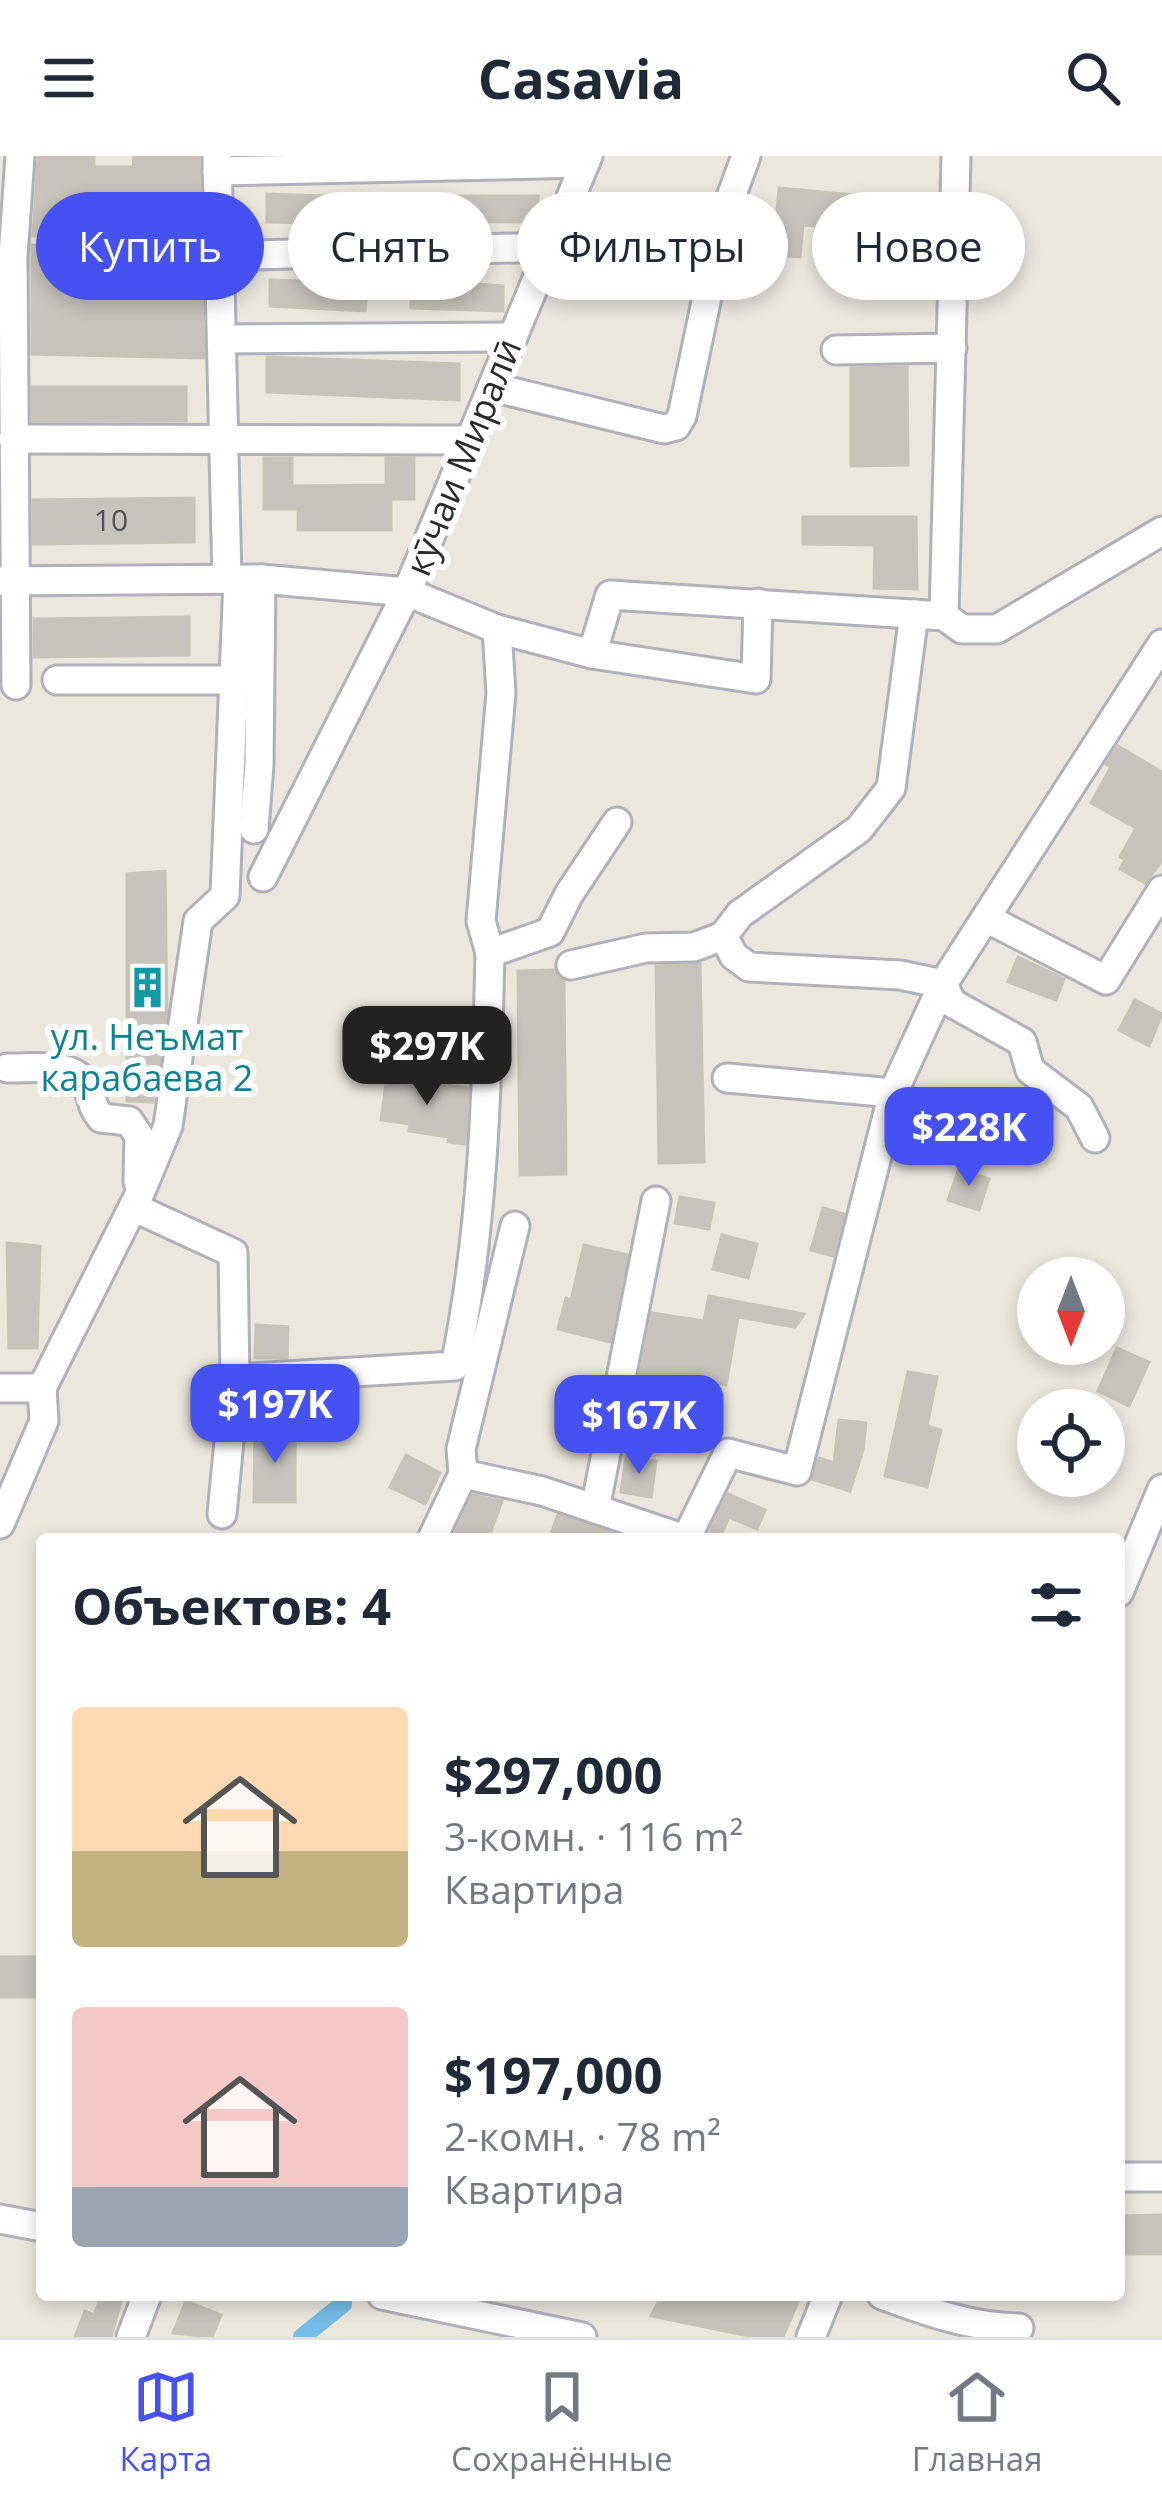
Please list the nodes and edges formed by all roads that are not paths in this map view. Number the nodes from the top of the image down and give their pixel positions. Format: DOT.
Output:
graph roads {
  1 [pos="20,156"];
  2 [pos="746,156"];
  3 [pos="956,156"];
  4 [pos="587,159"];
  5 [pos="217,164"];
  6 [pos="573,192"];
  7 [pos="517,248"];
  8 [pos="264,255"];
  9 [pos="220,300"];
  10 [pos="528,300"];
  11 [pos="513,337"];
  12 [pos="221,339"];
  13 [pos="952,348"];
  14 [pos="836,350"];
  15 [pos="492,387"];
  16 [pos="14,439"];
  17 [pos="470,440"];
  18 [pos="224,441"];
  19 [pos="1162,531"];
  20 [pos="242,580"];
  21 [pos="9,581"];
  22 [pos="407,592"];
  23 [pos="758,603"];
  24 [pos="914,614"];
  25 [pos="944,616"];
  26 [pos="497,628"];
  27 [pos="1162,644"];
  28 [pos="592,654"];
  29 [pos="57,680"];
  30 [pos="234,680"];
  31 [pos="16,685"];
  32 [pos="617,822"];
  33 [pos="254,829"];
  34 [pos="263,878"];
  35 [pos="1162,890"];
  36 [pos="986,918"];
  37 [pos="723,936"];
  38 [pos="490,953"];
  39 [pos="571,965"];
  40 [pos="944,984"];
  41 [pos="7,1068"];
  42 [pos="727,1078"];
  43 [pos="893,1093"];
  44 [pos="1095,1138"];
  45 [pos="137,1199"];
  46 [pos="656,1201"];
  47 [pos="515,1226"];
  48 [pos="235,1379"];
  49 [pos="0,1388"];
  50 [pos="42,1388"];
  51 [pos="463,1474"];
  52 [pos="1162,1489"];
  53 [pos="595,1509"];
  54 [pos="222,1514"];
  55 [pos="0,1524"];
  56 [pos="435,1533"];
  57 [pos="668,1533"];
  58 [pos="689,1533"];
  59 [pos="1125,1578"];
  60 [pos="1125,2177"];
  61 [pos="1162,2177"];
  62 [pos="0,2219"];
  63 [pos="36,2226"];
  64 [pos="145,2301"];
  65 [pos="411,2301"];
  66 [pos="826,2301"];
  67 [pos="899,2301"];
  68 [pos="1019,2328"];
  69 [pos="131,2337"];
  70 [pos="582,2337"];
  71 [pos="811,2337"];
  1 -- 16 [label="street"];
  2 -- 15 [label="street"];
  3 -- 13 [label="street"];
  4 -- 5 [label="street"];
  4 -- 6 [label="street, кӯчаи Миралӣ"];
  7 -- 8 [label="street"];
  9 -- 12 [label="street"];
  10 -- 11 [label="street, кӯчаи Миралӣ"];
  11 -- 12 [label="street"];
  11 -- 15 [label="street, кӯчаи Миралӣ"];
  12 -- 18 [label="street"];
  13 -- 14 [label="street"];
  13 -- 25 [label="street"];
  15 -- 17 [label="street, кӯчаи Миралӣ"];
  16 -- 18 [label="street"];
  16 -- 21 [label="street"];
  17 -- 18 [label="street"];
  17 -- 22 [label="street, кӯчаи Миралӣ"];
  18 -- 20 [label="street"];
  19 -- 25 [label="street"];
  20 -- 21 [label="street, кӯчаи Миралӣ"];
  20 -- 22 [label="street, кӯчаи Миралӣ"];
  20 -- 30 [label="street"];
  20 -- 33 [label="street"];
  21 -- 31 [label="street"];
  22 -- 26 [label="street"];
  22 -- 34 [label="street"];
  23 -- 24 [label="street"];
  23 -- 28 [label="street"];
  23 -- 28 [label="street"];
  24 -- 25 [label="street"];
  24 -- 37 [label="street"];
  26 -- 28 [label="street"];
  26 -- 38 [label="street"];
  27 -- 36 [label="street"];
  29 -- 30 [label="street"];
  30 -- 45 [label="street"];
  32 -- 38 [label="street"];
  35 -- 36 [label="street"];
  36 -- 40 [label="street"];
  37 -- 39 [label="street"];
  37 -- 40 [label="street"];
  38 -- 48 [label="street"];
  40 -- 43 [label="street"];
  40 -- 44 [label="street"];
  41 -- 45 [label="street"];
  42 -- 43 [label="street"];
  43 -- 58 [label="street"];
  45 -- 48 [label="street"];
  45 -- 50 [label="street"];
  46 -- 53 [label="street"];
  47 -- 51 [label="street"];
  48 -- 54 [label="street"];
  49 -- 50 [label="street"];
  50 -- 55 [label="street"];
  51 -- 53 [label="street"];
  51 -- 56 [label="street"];
  52 -- 59 [label="street"];
  53 -- 57 [label="street"];
  60 -- 61 [label="street"];
  62 -- 63 [label="street"];
  64 -- 69 [label="street"];
  65 -- 70 [label="street"];
  66 -- 71 [label="street"];
  67 -- 68 [label="street"];
}
